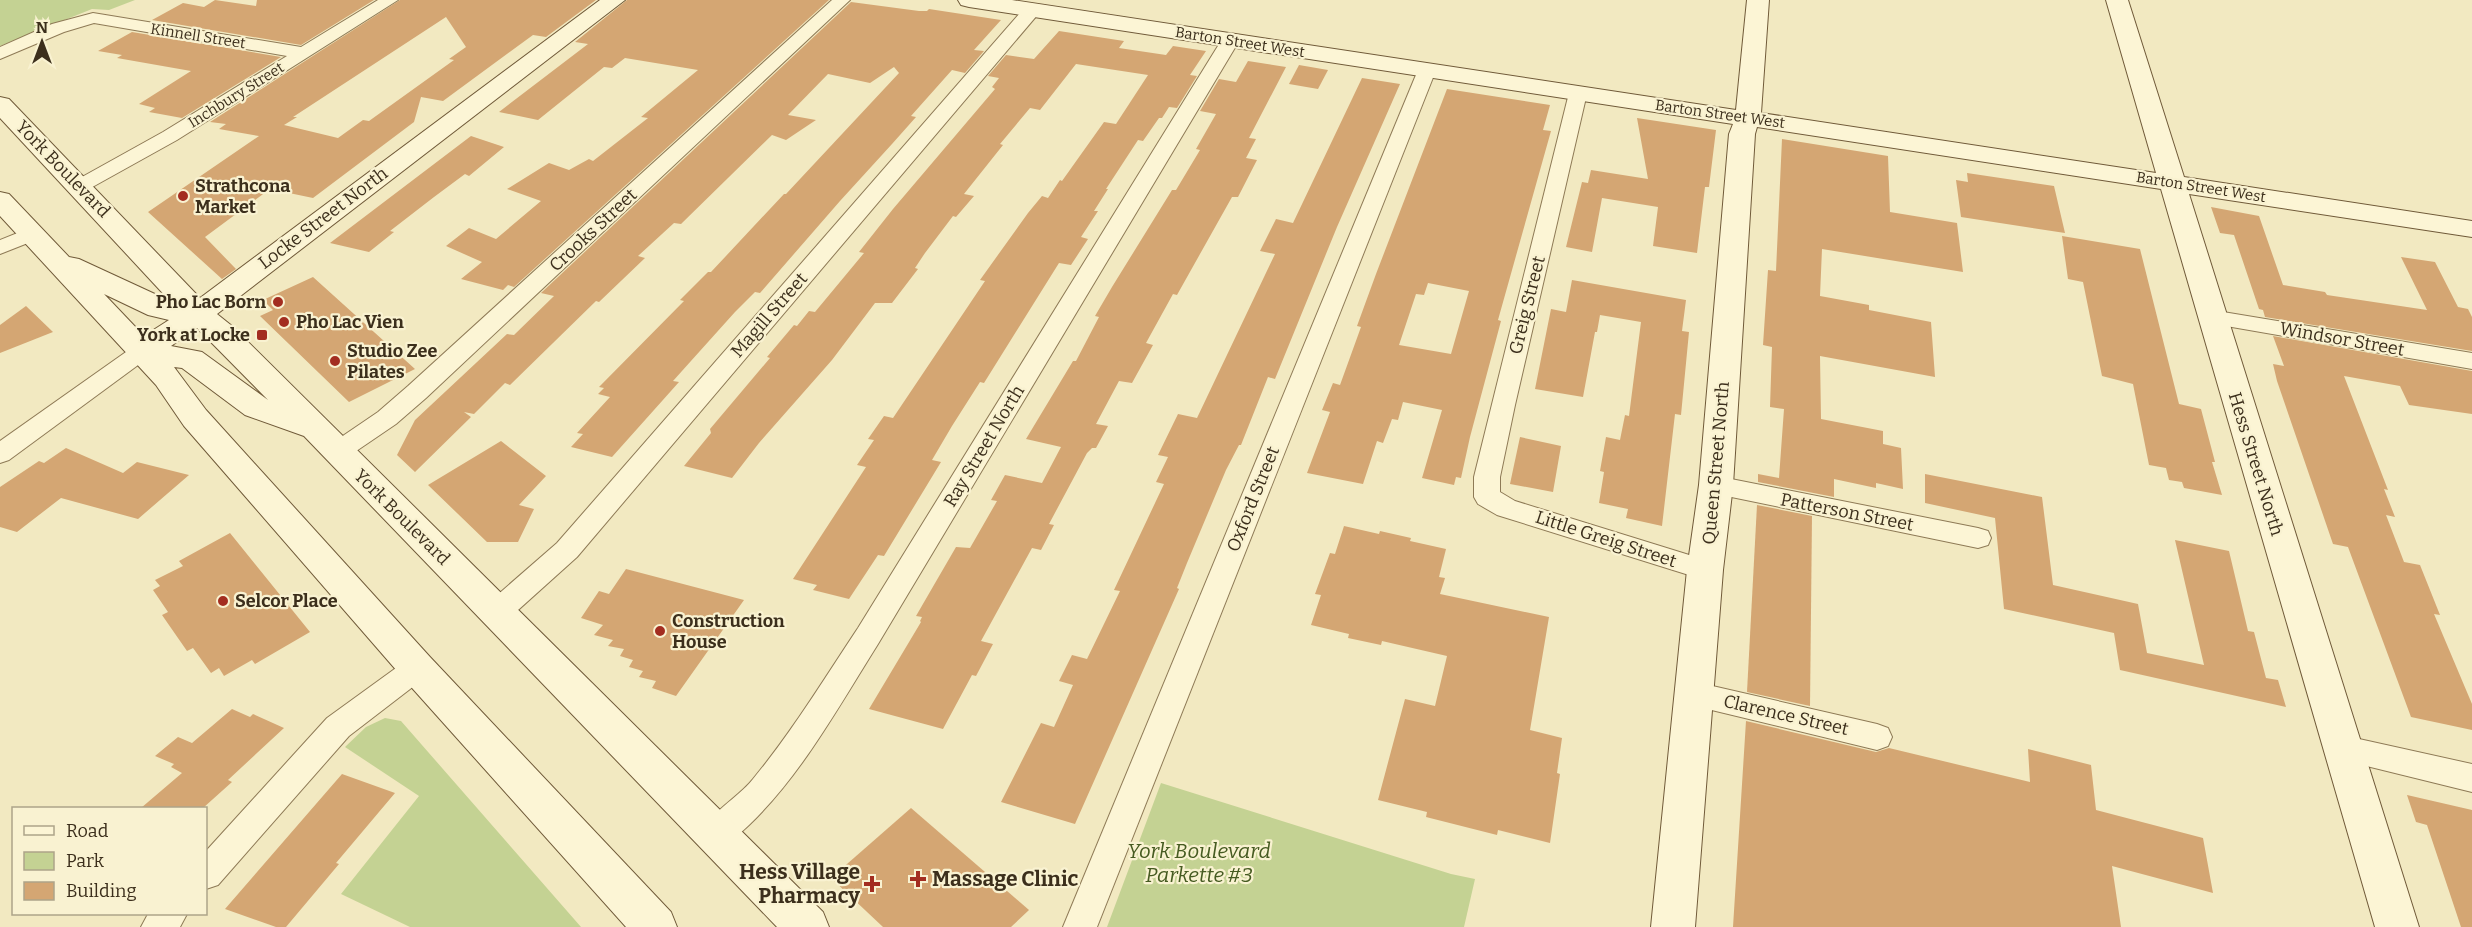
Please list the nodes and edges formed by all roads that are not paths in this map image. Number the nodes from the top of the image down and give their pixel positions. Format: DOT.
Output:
graph roads {
  1 [pos="390,0"];
  2 [pos="614,0"];
  3 [pos="842,0"];
  4 [pos="969,0"];
  5 [pos="1758,0"];
  6 [pos="2116,0"];
  7 [pos="1033,9"];
  8 [pos="1230,40"];
  9 [pos="303,53"];
  10 [pos="0,54"];
  11 [pos="1427,70"];
  12 [pos="1578,93"];
  13 [pos="0,104"];
  14 [pos="1748,118"];
  15 [pos="2171,183"];
  16 [pos="80,186"];
  17 [pos="0,200"];
  18 [pos="2472,229"];
  19 [pos="30,234"];
  20 [pos="0,248"];
  21 [pos="50,255"];
  22 [pos="198,314"];
  23 [pos="2211,316"];
  24 [pos="141,352"];
  25 [pos="2472,361"];
  26 [pos="326,441"];
  27 [pos="0,454"];
  28 [pos="1716,485"];
  29 [pos="1506,508"];
  30 [pos="1978,538"];
  31 [pos="1705,570"];
  32 [pos="497,612"];
  33 [pos="417,668"];
  34 [pos="1695,694"];
  35 [pos="1877,736"];
  36 [pos="2341,748"];
  37 [pos="2472,778"];
  38 [pos="716,835"];
  39 [pos="207,873"];
  40 [pos="169,915"];
  41 [pos="158,927"];
  42 [pos="655,927"];
  43 [pos="807,927"];
  44 [pos="1080,927"];
  45 [pos="1673,927"];
  46 [pos="2397,927"];
  1 -- 9 [label="street, Inchbury Street"];
  2 -- 22 [label="street, Locke Street North"];
  3 -- 26 [label="street, Crooks Street"];
  4 -- 7 [label="street, Barton Street West"];
  5 -- 14 [label="street, Queen Street North"];
  6 -- 15 [label="street, Hess Street North"];
  7 -- 8 [label="street, Barton Street West"];
  7 -- 32 [label="street, Magill Street"];
  8 -- 11 [label="street, Barton Street West"];
  8 -- 38 [label="street, Ray Street North"];
  9 -- 10 [label="street, Kinnell Street"];
  9 -- 16 [label="street, Inchbury Street"];
  11 -- 12 [label="street, Barton Street West"];
  11 -- 44 [label="street, Oxford Street"];
  12 -- 14 [label="street, Barton Street West"];
  12 -- 29 [label="street, Greig Street"];
  13 -- 16 [label="street, York Boulevard"];
  14 -- 15 [label="street, Barton Street West"];
  14 -- 28 [label="street, Queen Street North"];
  15 -- 18 [label="street, Barton Street West"];
  15 -- 23 [label="street, Hess Street North"];
  16 -- 22 [label="street, York Boulevard"];
  17 -- 19 [label="street"];
  19 -- 20 [label="street"];
  19 -- 21 [label="street"];
  21 -- 22 [label="street"];
  21 -- 24 [label="street"];
  22 -- 24 [label="street, Locke Street North"];
  22 -- 26 [label="street, York Boulevard"];
  23 -- 25 [label="street, Windsor Street"];
  23 -- 36 [label="street, Hess Street North"];
  24 -- 26 [label="street"];
  24 -- 27 [label="street, Locke Street North"];
  24 -- 33 [label="street"];
  26 -- 32 [label="street, York Boulevard"];
  28 -- 30 [label="street, Patterson Street"];
  28 -- 31 [label="street, Queen Street North"];
  29 -- 31 [label="street, Little Greig Street"];
  31 -- 34 [label="street, Queen Street North"];
  32 -- 38 [label="street, York Boulevard"];
  33 -- 39 [label="street"];
  33 -- 42 [label="street"];
  34 -- 35 [label="street, Clarence Street"];
  34 -- 45 [label="street, Queen Street North"];
  36 -- 37 [label="street"];
  36 -- 46 [label="street, Hess Street North"];
  38 -- 43 [label="street, York Boulevard"];
  40 -- 41 [label="street"];
}
